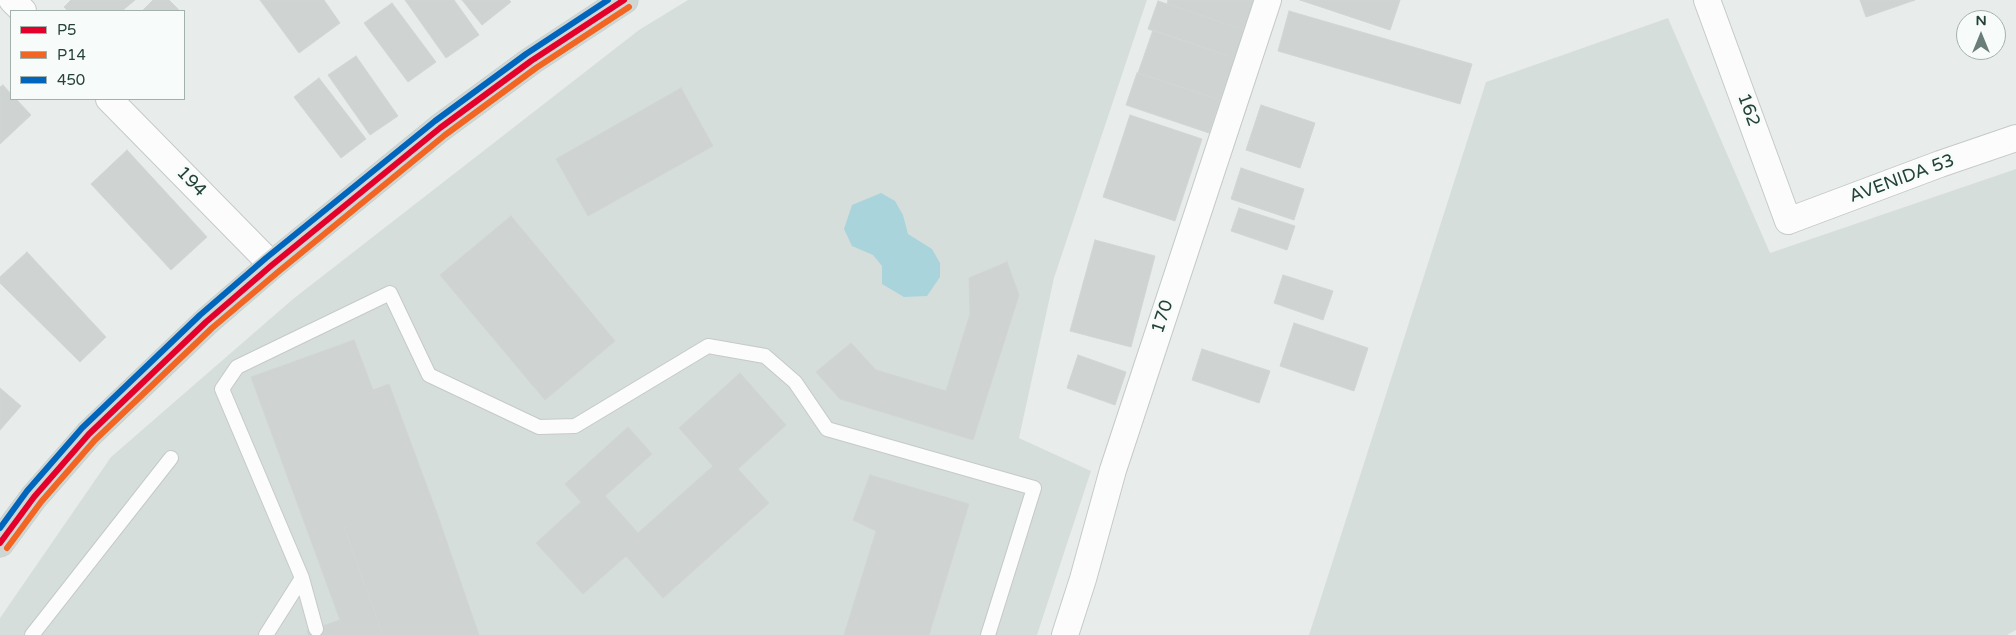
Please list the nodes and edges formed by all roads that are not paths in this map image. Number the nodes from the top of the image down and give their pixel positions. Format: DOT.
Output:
graph roads {
  1 [pos="624,0"];
  2 [pos="1268,0"];
  3 [pos="1707,0"];
  4 [pos="110,100"];
  5 [pos="2016,138"];
  6 [pos="1788,221"];
  7 [pos="272,265"];
  8 [pos="171,458"];
  9 [pos="0,543"];
  10 [pos="302,578"];
  11 [pos="316,629"];
  12 [pos="32,635"];
  13 [pos="266,635"];
  14 [pos="988,635"];
  15 [pos="1065,635"];
  1 -- 7 [label="main road"];
  2 -- 15 [label="street, 170"];
  3 -- 6 [label="street, 162"];
  4 -- 7 [label="street, 194"];
  5 -- 6 [label="street, AVENIDA 53"];
  7 -- 9 [label="main road"];
  8 -- 12 [label="lane"];
  10 -- 11 [label="lane"];
  10 -- 13 [label="lane"];
  10 -- 14 [label="lane"];
}
